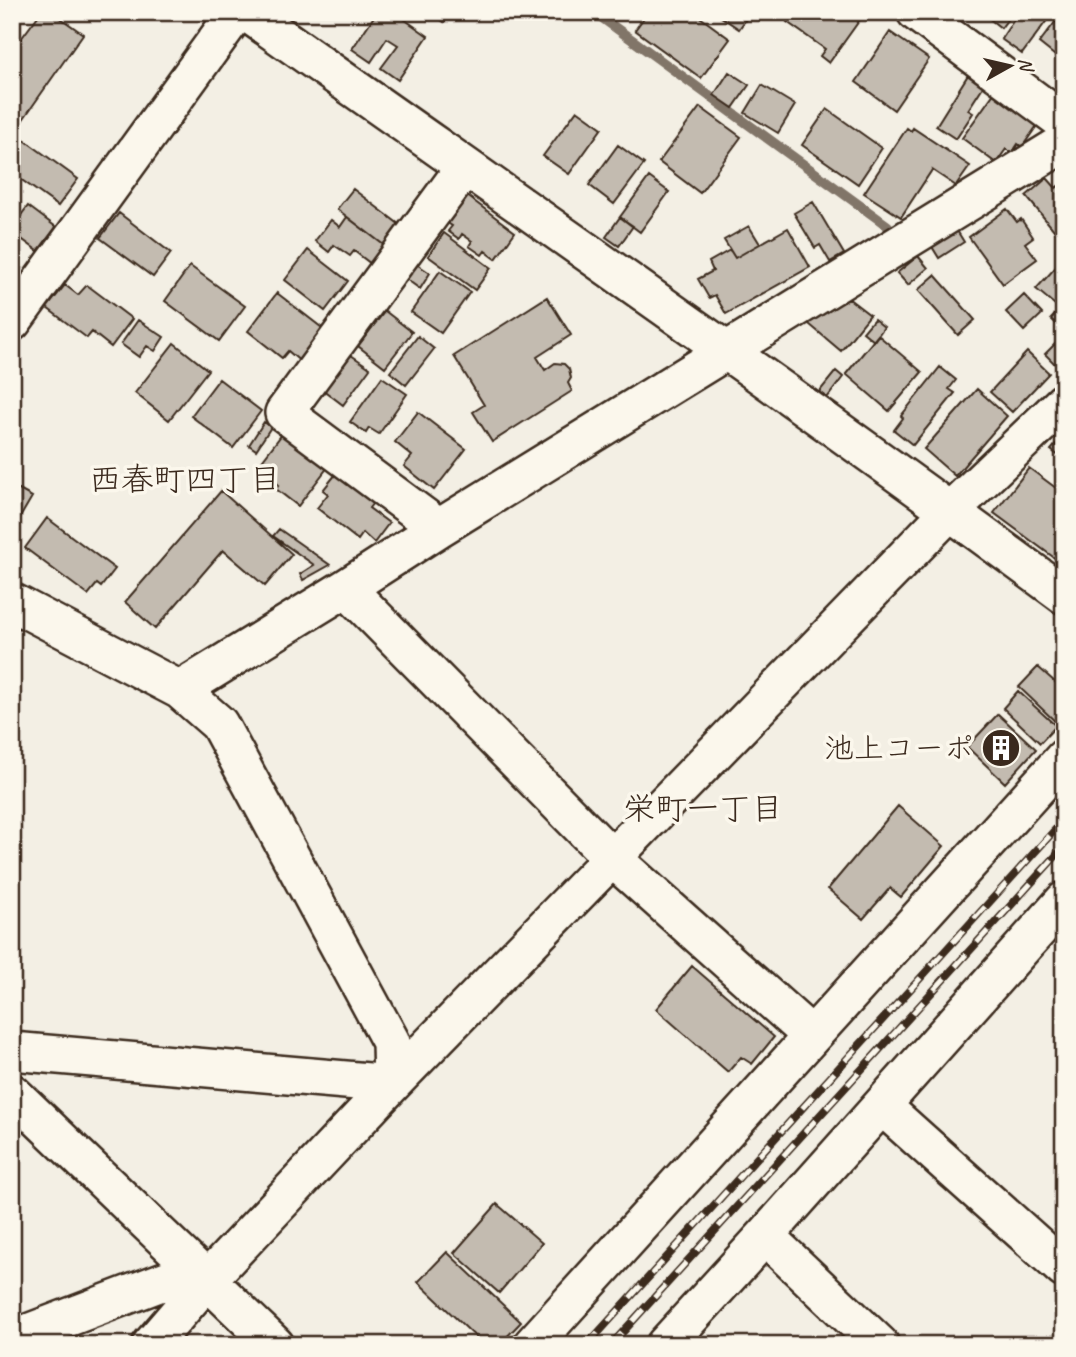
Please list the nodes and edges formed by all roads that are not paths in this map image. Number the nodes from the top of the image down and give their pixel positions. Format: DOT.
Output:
graph roads {
  1 [pos="237,12"];
  2 [pos="246,12"];
  3 [pos="916,12"];
  4 [pos="1064,122"];
  5 [pos="1064,143"];
  6 [pos="465,167"];
  7 [pos="12,322"];
  8 [pos="727,351"];
  9 [pos="1064,402"];
  10 [pos="950,511"];
  11 [pos="439,528"];
  12 [pos="346,587"];
  13 [pos="1064,595"];
  14 [pos="12,602"];
  15 [pos="180,690"];
  16 [pos="1064,758"];
  17 [pos="612,858"];
  18 [pos="1060,913"];
  19 [pos="812,1036"];
  20 [pos="12,1051"];
  21 [pos="392,1084"];
  22 [pos="12,1093"];
  23 [pos="882,1106"];
  24 [pos="765,1236"];
  25 [pos="1064,1269"];
  26 [pos="207,1280"];
  27 [pos="12,1339"];
  28 [pos="151,1345"];
  29 [pos="275,1345"];
  30 [pos="532,1345"];
  31 [pos="665,1345"];
  32 [pos="880,1345"];
  1 -- 7 [label="street"];
  2 -- 6 [label="street"];
  3 -- 4 [label="street"];
  5 -- 8 [label="street"];
  6 -- 8 [label="street"];
  6 -- 11 [label="street"];
  8 -- 10 [label="street"];
  8 -- 11 [label="street"];
  9 -- 10 [label="street"];
  10 -- 13 [label="street"];
  10 -- 17 [label="street"];
  11 -- 12 [label="street"];
  12 -- 15 [label="street"];
  12 -- 17 [label="street"];
  14 -- 15 [label="street"];
  15 -- 21 [label="street"];
  16 -- 19 [label="street"];
  17 -- 19 [label="street"];
  17 -- 21 [label="street"];
  18 -- 23 [label="street"];
  19 -- 30 [label="street"];
  20 -- 21 [label="street"];
  21 -- 26 [label="street"];
  22 -- 26 [label="street"];
  23 -- 24 [label="street"];
  23 -- 25 [label="street"];
  24 -- 31 [label="street"];
  24 -- 32 [label="street"];
  26 -- 27 [label="street"];
  26 -- 28 [label="street"];
  26 -- 29 [label="street"];
}
